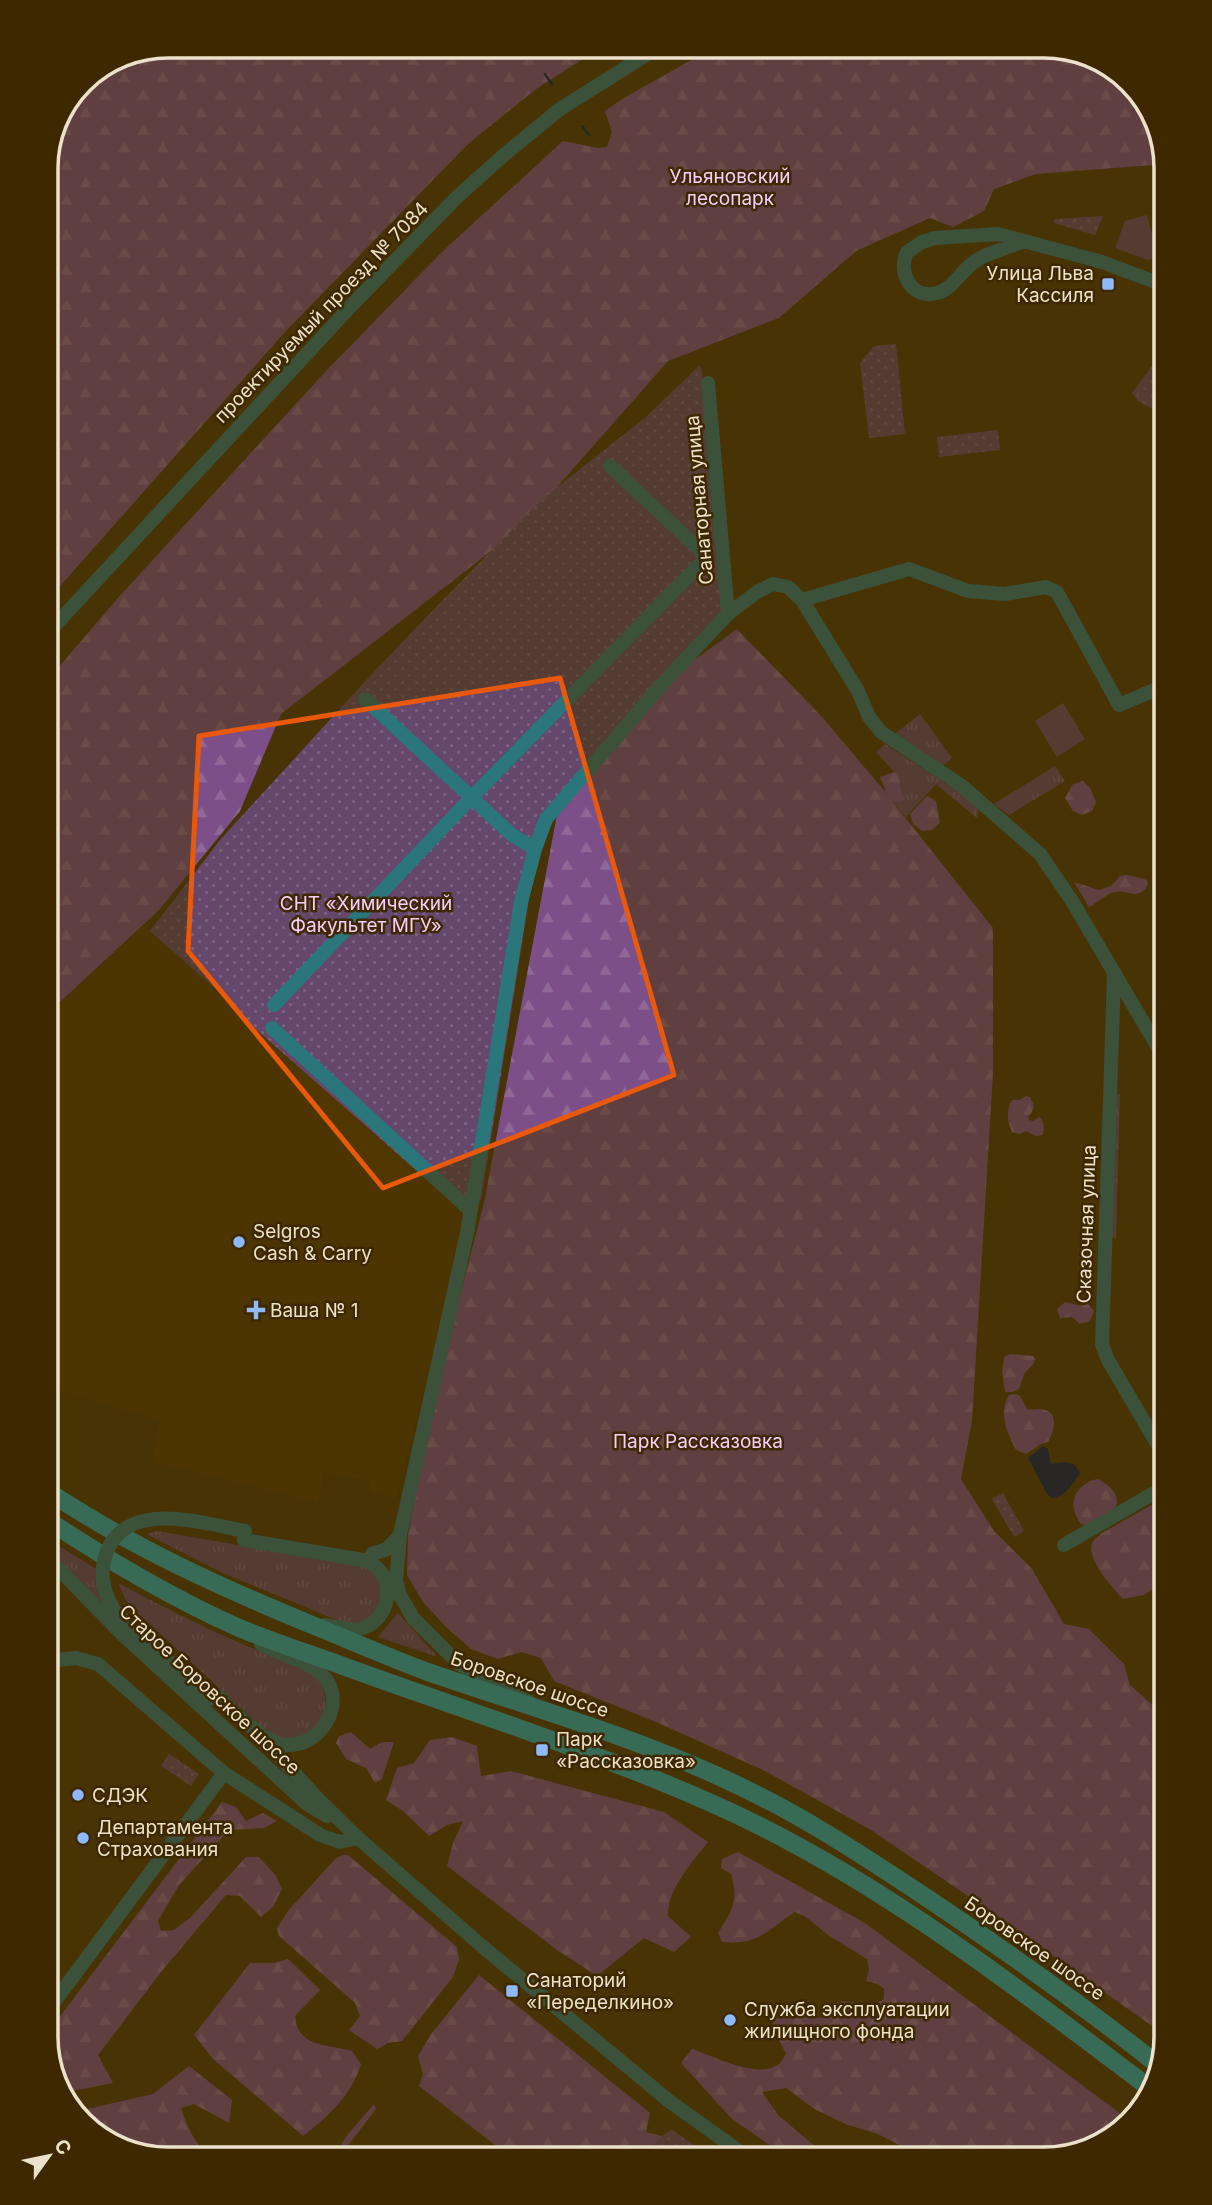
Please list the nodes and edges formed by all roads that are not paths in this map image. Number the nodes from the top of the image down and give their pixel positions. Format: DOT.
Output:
graph roads {
  1 [pos="641,58"];
  2 [pos="1024,241"];
  3 [pos="1154,281"];
  4 [pos="708,383"];
  5 [pos="610,466"];
  6 [pos="802,600"];
  7 [pos="728,614"];
  8 [pos="58,622"];
  9 [pos="1154,690"];
  10 [pos="365,699"];
  11 [pos="472,797"];
  12 [pos="535,849"];
  13 [pos="1114,972"];
  14 [pos="274,1005"];
  15 [pos="272,1028"];
  16 [pos="1154,1038"];
  17 [pos="470,1210"];
  18 [pos="1154,1437"];
  19 [pos="1154,1493"];
  20 [pos="58,1498"];
  21 [pos="58,1526"];
  22 [pos="400,1535"];
  23 [pos="244,1536"];
  24 [pos="1064,1545"];
  25 [pos="372,1554"];
  26 [pos="58,1568"];
  27 [pos="396,1581"];
  28 [pos="307,1623"];
  29 [pos="241,1628"];
  30 [pos="58,1659"];
  31 [pos="212,1697"];
  32 [pos="542,1710"];
  33 [pos="254,1728"];
  34 [pos="225,1773"];
  35 [pos="331,1819"];
  36 [pos="358,1838"];
  37 [pos="58,1997"];
  38 [pos="1151,2060"];
  39 [pos="1144,2084"];
  40 [pos="733,2147"];
  1 -- 8 [label="street, проектируемый проезд № 7084"];
  2 -- 2 [label="street"];
  2 -- 3 [label="street"];
  4 -- 7 [label="street, Санаторная улица"];
  5 -- 11 [label="street"];
  6 -- 7 [label="street"];
  6 -- 9 [label="street"];
  6 -- 13 [label="street"];
  7 -- 12 [label="street"];
  10 -- 11 [label="street"];
  11 -- 12 [label="street"];
  11 -- 14 [label="street"];
  12 -- 17 [label="street"];
  13 -- 16 [label="street"];
  13 -- 18 [label="street, Сказочная улица"];
  15 -- 17 [label="street"];
  17 -- 22 [label="street"];
  19 -- 24 [label="street"];
  20 -- 28 [label="main road, Боровское шоссе"];
  21 -- 29 [label="main road"];
  22 -- 25 [label="street"];
  22 -- 27 [label="street"];
  23 -- 25 [label="street"];
  23 -- 28 [label="street"];
  23 -- 31 [label="street"];
  25 -- 27 [label="street"];
  26 -- 35 [label="street, Старое Боровское шоссе"];
  27 -- 32 [label="street"];
  28 -- 32 [label="main road, Боровское шоссе"];
  29 -- 33 [label="street"];
  29 -- 39 [label="main road"];
  30 -- 34 [label="street"];
  31 -- 33 [label="street"];
  31 -- 35 [label="street"];
  32 -- 38 [label="main road, Боровское шоссе"];
  33 -- 36 [label="street"];
  34 -- 36 [label="street"];
  34 -- 37 [label="street"];
  35 -- 36 [label="street, Старое Боровское шоссе"];
  36 -- 40 [label="street"];
}
